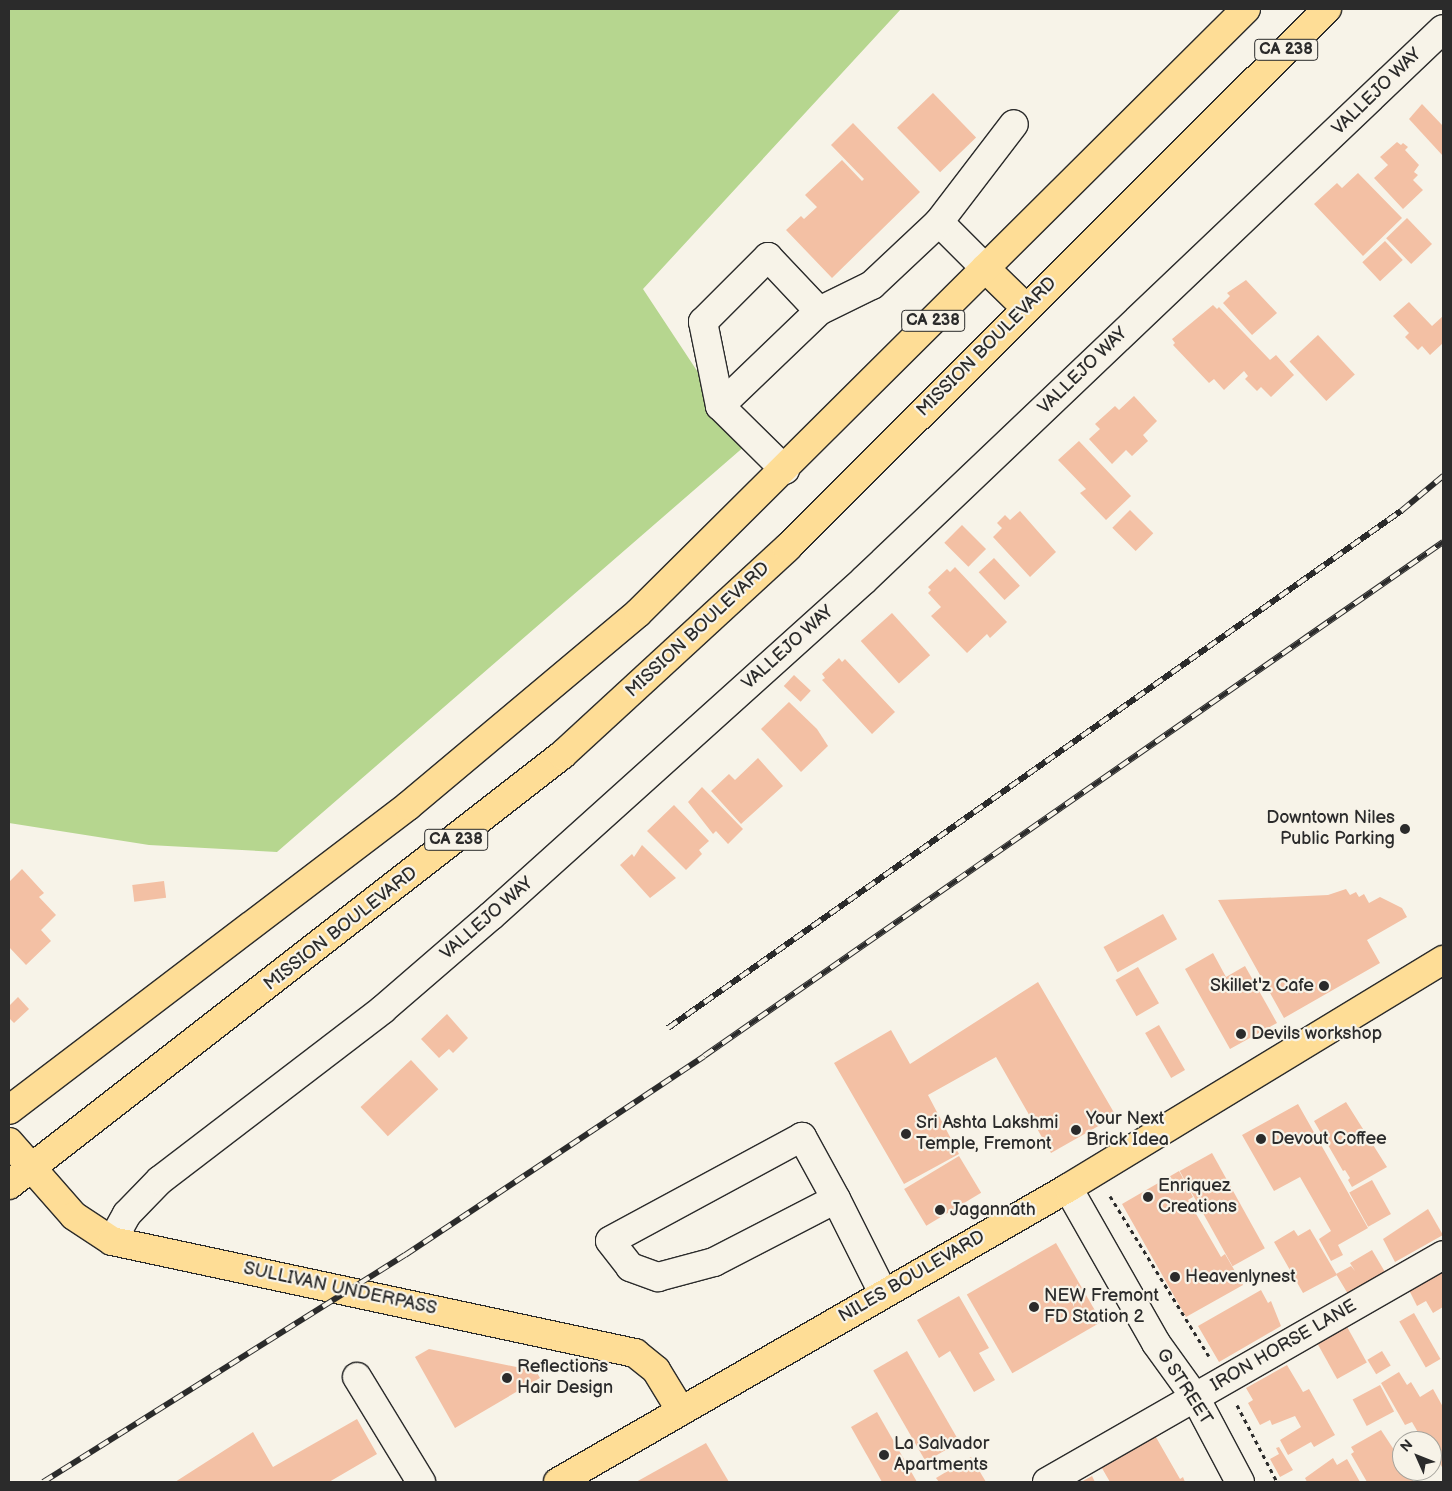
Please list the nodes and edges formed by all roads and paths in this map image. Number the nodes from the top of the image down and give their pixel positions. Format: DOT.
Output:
graph roads {
  1 [pos="1246,9"];
  2 [pos="1327,9"];
  3 [pos="1443,29"];
  4 [pos="1014,124"];
  5 [pos="939,222"];
  6 [pos="985,268"];
  7 [pos="1025,307"];
  8 [pos="819,311"];
  9 [pos="720,406"];
  10 [pos="785,470"];
  11 [pos="1443,960"];
  12 [pos="9,1110"];
  13 [pos="9,1142"];
  14 [pos="30,1169"];
  15 [pos="9,1185"];
  16 [pos="1068,1188"];
  17 [pos="1109,1194"];
  18 [pos="836,1199"];
  19 [pos="112,1241"];
  20 [pos="1443,1255"];
  21 [pos="883,1293"];
  22 [pos="357,1377"];
  23 [pos="1224,1380"];
  24 [pos="1195,1397"];
  25 [pos="681,1411"];
  26 [pos="421,1482"];
  27 [pos="558,1482"];
  28 [pos="1047,1482"];
  29 [pos="1240,1482"];
  30 [pos="1277,1482"];
  1 -- 6 [label="main road, CA 238"];
  2 -- 7 [label="main road, MISSION BOULEVARD / CA 238"];
  3 -- 19 [label="street, VALLEJO WAY"];
  4 -- 5 [label="street"];
  5 -- 6 [label="street"];
  5 -- 8 [label="street"];
  6 -- 7 [label="main road"];
  6 -- 10 [label="main road, CA 238"];
  7 -- 14 [label="main road, MISSION BOULEVARD / CA 238"];
  8 -- 9 [label="street"];
  8 -- 9 [label="street"];
  9 -- 10 [label="street"];
  10 -- 12 [label="main road, CA 238"];
  11 -- 16 [label="main road, NILES BOULEVARD"];
  13 -- 14 [label="main road, SULLIVAN UNDERPASS"];
  14 -- 15 [label="main road, MISSION BOULEVARD / CA 238"];
  14 -- 19 [label="main road, SULLIVAN UNDERPASS"];
  16 -- 21 [label="main road, NILES BOULEVARD"];
  16 -- 24 [label="street, G STREET"];
  17 -- 23 [label="path"];
  18 -- 18 [label="street"];
  18 -- 21 [label="street"];
  19 -- 25 [label="main road, SULLIVAN UNDERPASS"];
  20 -- 23 [label="street, IRON HORSE LANE"];
  21 -- 25 [label="main road, NILES BOULEVARD"];
  22 -- 26 [label="street"];
  23 -- 24 [label="street, IRON HORSE LANE"];
  23 -- 30 [label="path"];
  24 -- 28 [label="street, IRON HORSE LANE"];
  24 -- 29 [label="street, G STREET"];
  25 -- 27 [label="main road, NILES BOULEVARD"];
}
